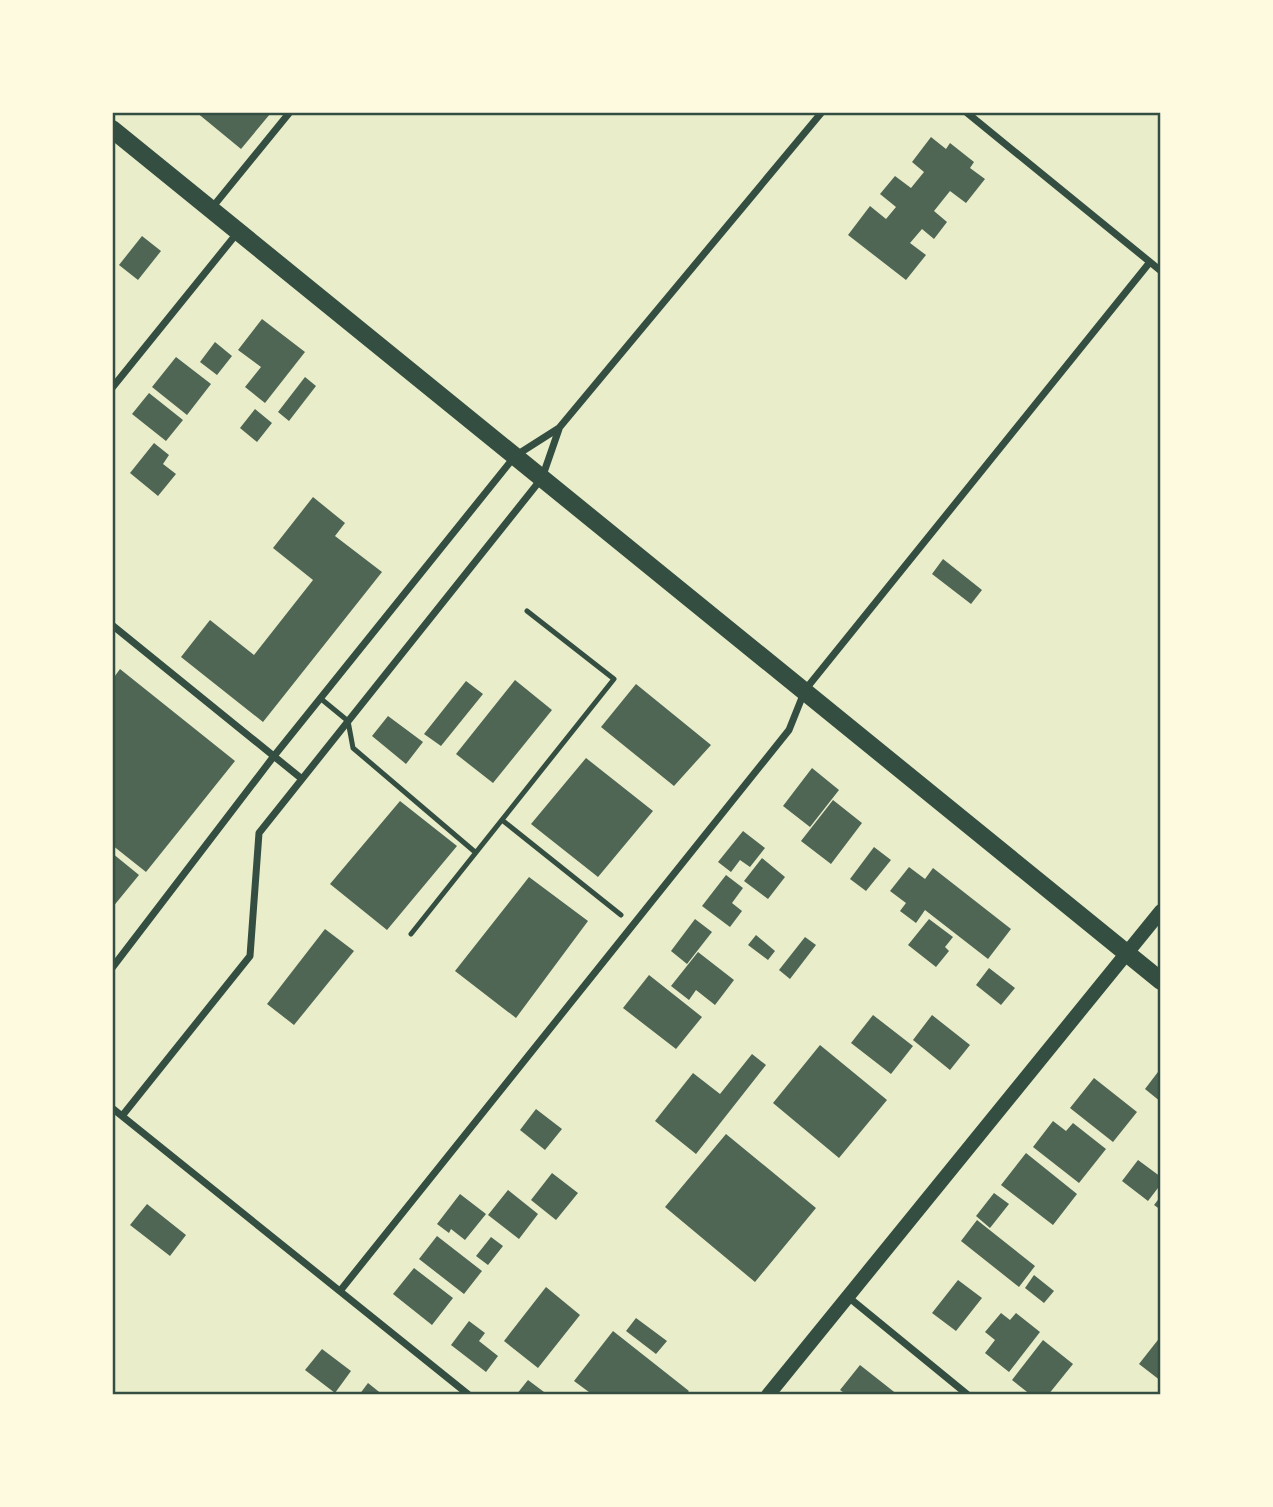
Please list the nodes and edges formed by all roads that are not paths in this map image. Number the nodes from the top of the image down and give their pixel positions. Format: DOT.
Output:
graph roads {
  1 [pos="290,112"];
  2 [pos="822,112"];
  3 [pos="967,112"];
  4 [pos="112,129"];
  5 [pos="211,209"];
  6 [pos="239,232"];
  7 [pos="1150,262"];
  8 [pos="1161,271"];
  9 [pos="112,388"];
  10 [pos="559,428"];
  11 [pos="514,456"];
  12 [pos="542,478"];
  13 [pos="527,611"];
  14 [pos="112,625"];
  15 [pos="804,690"];
  16 [pos="320,698"];
  17 [pos="348,721"];
  18 [pos="274,756"];
  19 [pos="302,779"];
  20 [pos="502,820"];
  21 [pos="475,852"];
  22 [pos="1161,911"];
  23 [pos="621,915"];
  24 [pos="411,934"];
  25 [pos="1126,953"];
  26 [pos="112,968"];
  27 [pos="1161,981"];
  28 [pos="112,1108"];
  29 [pos="122,1116"];
  30 [pos="340,1291"];
  31 [pos="847,1296"];
  32 [pos="469,1395"];
  33 [pos="768,1395"];
  34 [pos="968,1395"];
  1 -- 5 [label="street"];
  2 -- 10 [label="street"];
  3 -- 7 [label="street"];
  4 -- 5 [label="main road"];
  5 -- 6 [label="main road"];
  6 -- 9 [label="street"];
  6 -- 11 [label="main road"];
  7 -- 8 [label="street"];
  7 -- 15 [label="street"];
  10 -- 11 [label="street"];
  10 -- 12 [label="street"];
  11 -- 12 [label="main road"];
  11 -- 16 [label="street"];
  12 -- 15 [label="main road"];
  12 -- 17 [label="street"];
  13 -- 20 [label="lane"];
  14 -- 18 [label="street"];
  15 -- 25 [label="main road"];
  15 -- 30 [label="street"];
  16 -- 17 [label="lane"];
  16 -- 18 [label="street"];
  17 -- 19 [label="street"];
  17 -- 21 [label="lane"];
  18 -- 19 [label="street"];
  18 -- 26 [label="street"];
  19 -- 29 [label="street"];
  20 -- 21 [label="lane"];
  20 -- 23 [label="lane"];
  21 -- 24 [label="lane"];
  22 -- 25 [label="main road"];
  25 -- 27 [label="main road"];
  25 -- 31 [label="main road"];
  28 -- 29 [label="street"];
  29 -- 30 [label="street"];
  30 -- 32 [label="street"];
  31 -- 33 [label="main road"];
  31 -- 34 [label="street"];
}
